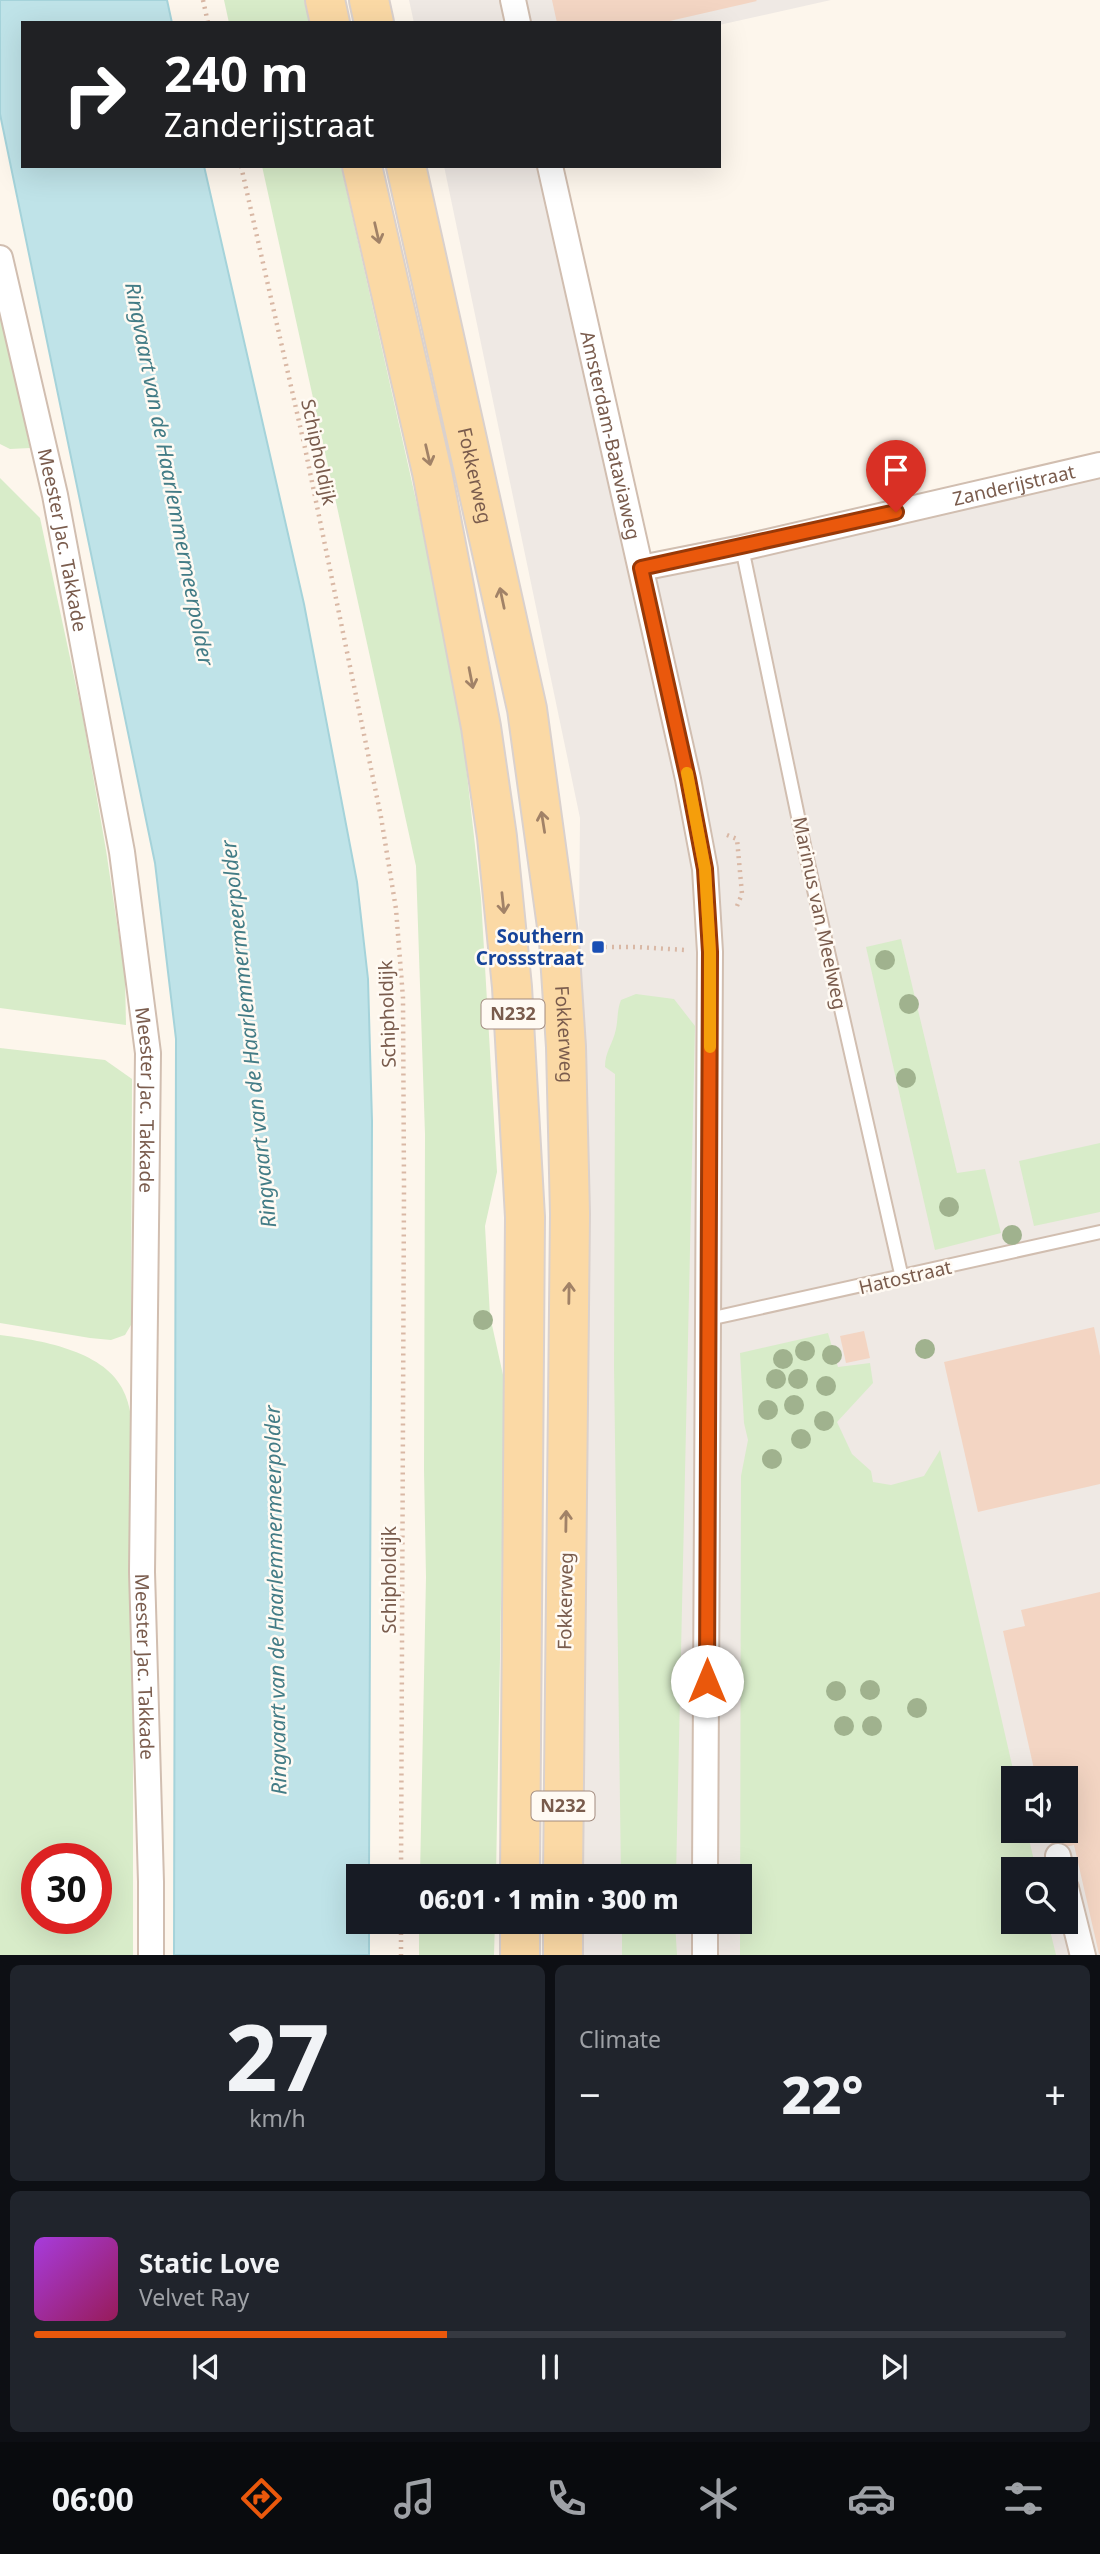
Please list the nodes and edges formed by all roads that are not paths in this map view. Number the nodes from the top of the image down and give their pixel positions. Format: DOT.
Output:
graph roads {
  1 [pos="325,0"];
  2 [pos="369,0"];
  3 [pos="513,0"];
  4 [pos="330,21"];
  5 [pos="374,21"];
  6 [pos="518,21"];
  7 [pos="362,168"];
  8 [pos="406,168"];
  9 [pos="550,168"];
  10 [pos="0,258"];
  11 [pos="1100,465"];
  12 [pos="743,548"];
  13 [pos="641,568"];
  14 [pos="1100,1232"];
  15 [pos="902,1278"];
  16 [pos="709,1319"];
  17 [pos="520,1864"];
  18 [pos="563,1864"];
  19 [pos="705,1864"];
  20 [pos="520,1934"];
  21 [pos="563,1934"];
  22 [pos="705,1934"];
  23 [pos="1078,1934"];
  24 [pos="150,1955"];
  25 [pos="520,1955"];
  26 [pos="563,1955"];
  27 [pos="705,1955"];
  28 [pos="1083,1955"];
  1 -- 4 [label="main road"];
  2 -- 5 [label="main road"];
  3 -- 6 [label="street"];
  7 -- 17 [label="main road, N232, one-way"];
  18 -- 8 [label="main road, Fokkerweg / N232, one-way"];
  9 -- 13 [label="street, Amsterdam-Bataviaweg"];
  10 -- 24 [label="street, Meester Jac. Takkade"];
  11 -- 12 [label="street, Zanderijstraat"];
  12 -- 13 [label="street, Zanderijstraat"];
  12 -- 15 [label="lane, Marinus van Meelweg"];
  13 -- 16 [label="street, Amsterdam-Bataviaweg"];
  14 -- 15 [label="lane, Hatostraat"];
  15 -- 16 [label="lane, Hatostraat"];
  16 -- 19 [label="street, Amsterdam-Bataviaweg"];
  20 -- 25 [label="main road"];
  21 -- 26 [label="main road"];
  22 -- 27 [label="street"];
  23 -- 28 [label="street"];
}
